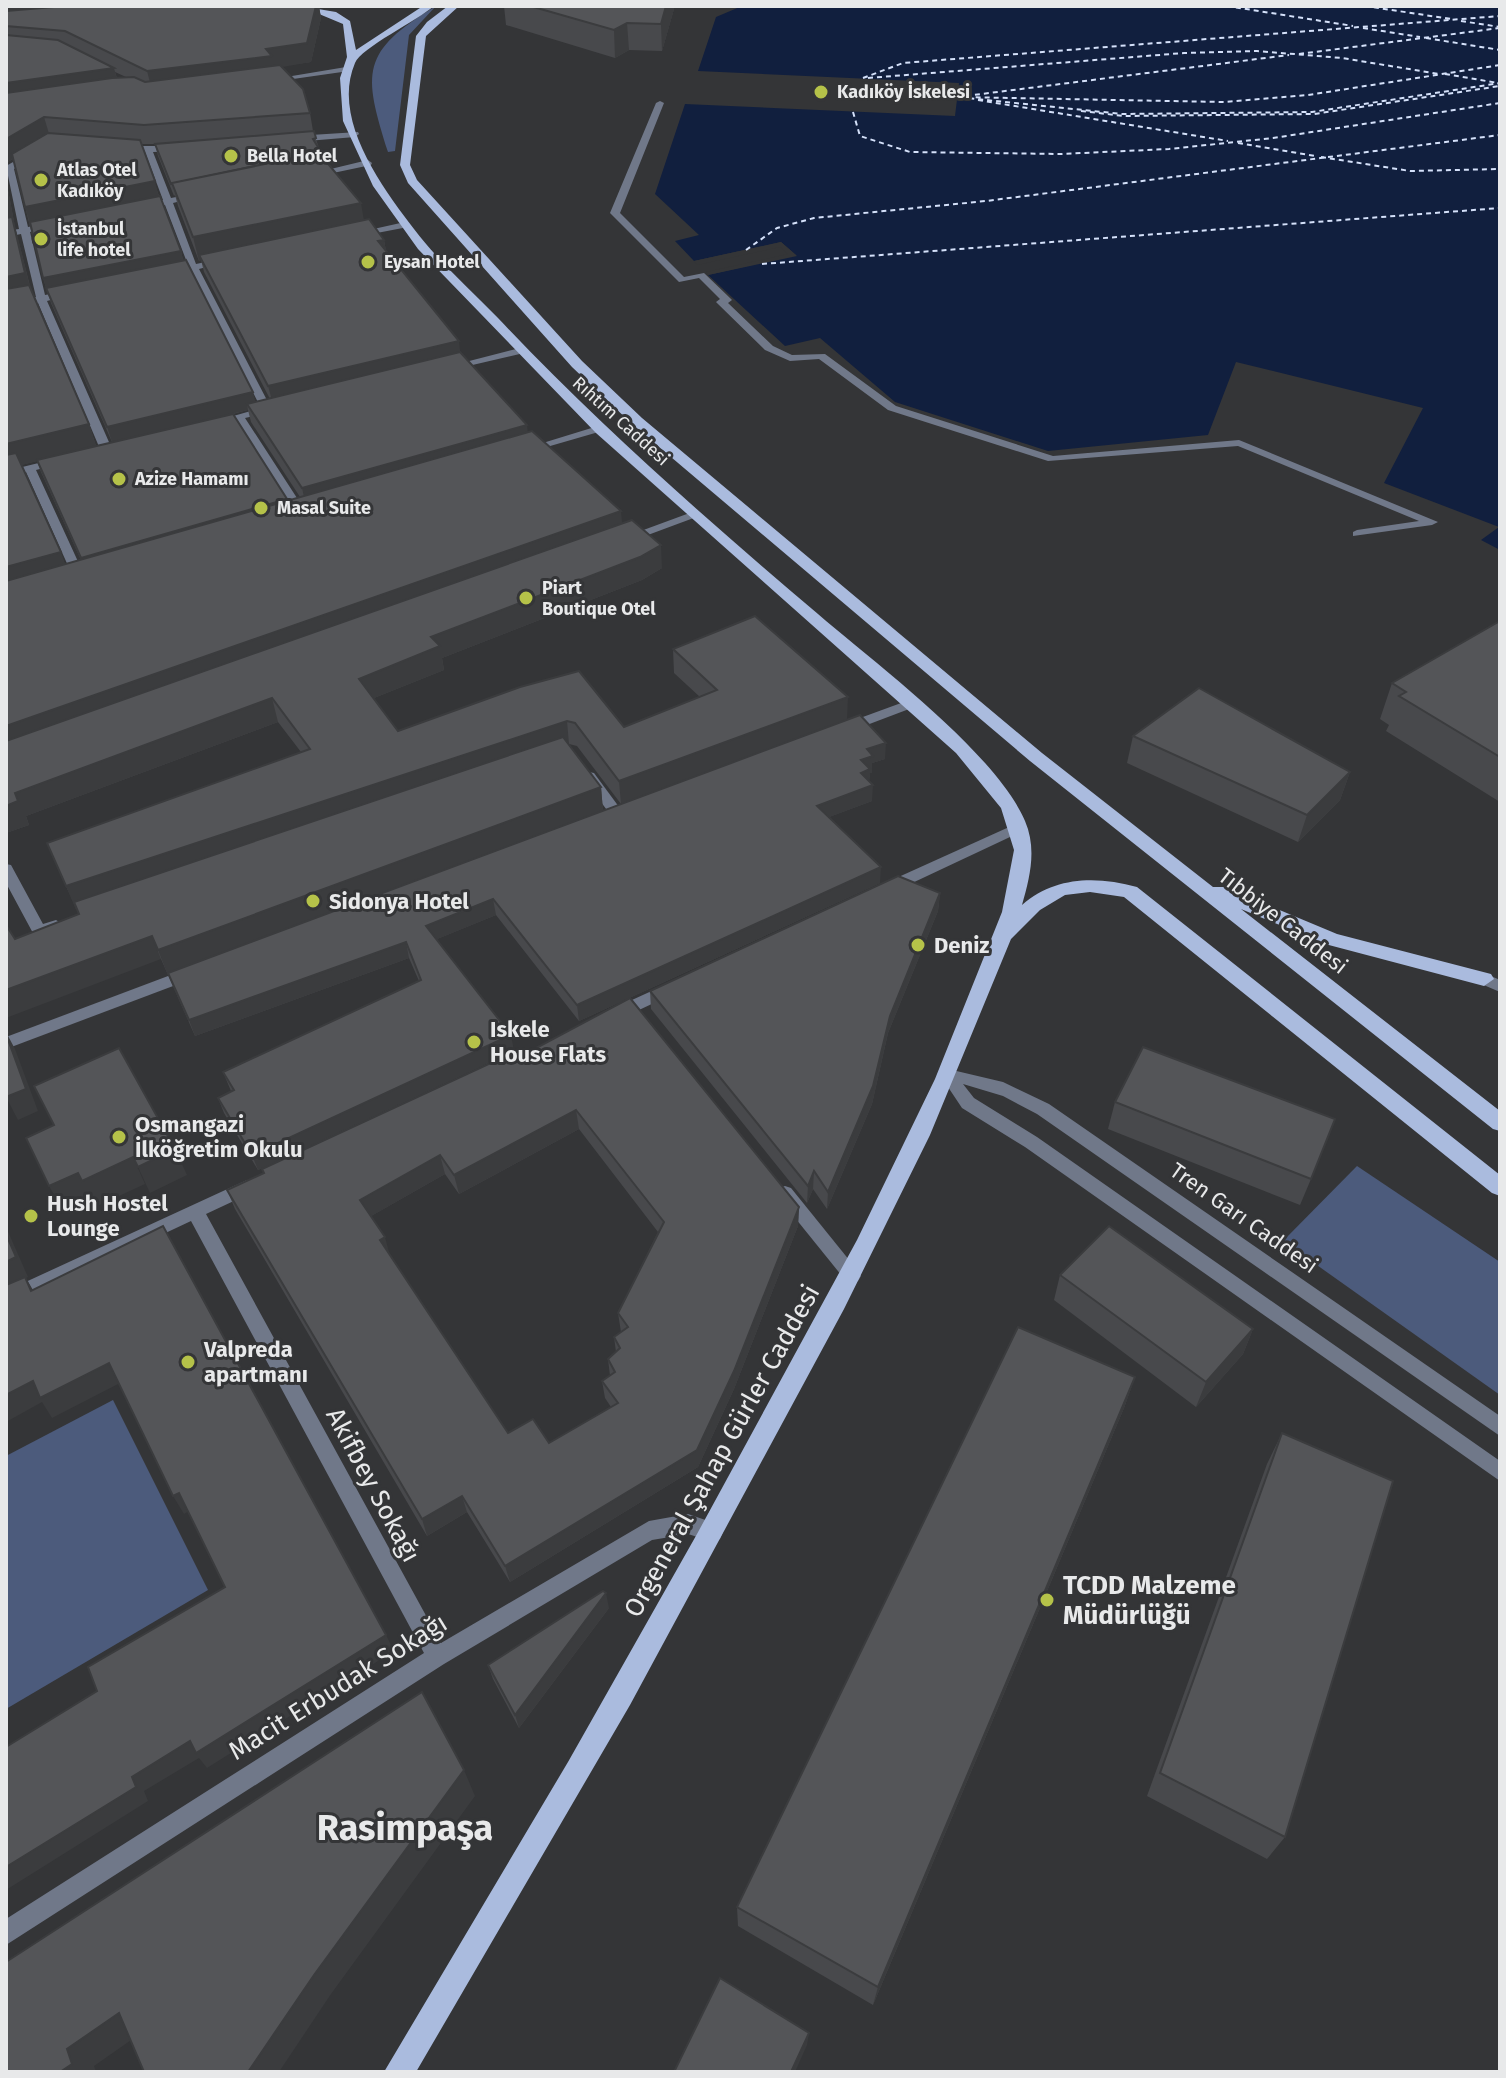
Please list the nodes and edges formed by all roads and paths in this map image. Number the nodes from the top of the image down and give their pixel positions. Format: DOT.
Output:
graph roads {
  1 [pos="305,6"];
  2 [pos="429,6"];
  3 [pos="454,6"];
  4 [pos="352,57"];
  5 [pos="346,69"];
  6 [pos="259,82"];
  7 [pos="660,103"];
  8 [pos="355,134"];
  9 [pos="283,140"];
  10 [pos="107,147"];
  11 [pos="194,147"];
  12 [pos="40,150"];
  13 [pos="149,151"];
  14 [pos="368,163"];
  15 [pos="8,170"];
  16 [pos="307,175"];
  17 [pos="201,195"];
  18 [pos="171,201"];
  19 [pos="127,210"];
  20 [pos="68,222"];
  21 [pos="405,225"];
  22 [pos="24,230"];
  23 [pos="6,234"];
  24 [pos="341,237"];
  25 [pos="237,258"];
  26 [pos="193,267"];
  27 [pos="162,273"];
  28 [pos="86,289"];
  29 [pos="41,299"];
  30 [pos="6,306"];
  31 [pos="520,351"];
  32 [pos="437,370"];
  33 [pos="283,406"];
  34 [pos="267,410"];
  35 [pos="238,416"];
  36 [pos="194,427"];
  37 [pos="598,429"];
  38 [pos="121,446"];
  39 [pos="106,449"];
  40 [pos="91,453"];
  41 [pos="515,453"];
  42 [pos="76,457"];
  43 [pos="30,468"];
  44 [pos="6,474"];
  45 [pos="317,510"];
  46 [pos="695,514"];
  47 [pos="302,515"];
  48 [pos="287,519"];
  49 [pos="1357,534"];
  50 [pos="610,544"];
  51 [pos="95,574"];
  52 [pos="80,579"];
  53 [pos="66,583"];
  54 [pos="912,703"];
  55 [pos="830,734"];
  56 [pos="1036,757"];
  57 [pos="580,763"];
  58 [pos="617,814"];
  59 [pos="1018,828"];
  60 [pos="6,869"];
  61 [pos="1193,881"];
  62 [pos="865,899"];
  63 [pos="68,921"];
  64 [pos="1001,938"];
  65 [pos="212,966"];
  66 [pos="1492,983"];
  67 [pos="677,985"];
  68 [pos="606,1019"];
  69 [pos="6,1043"];
  70 [pos="948,1075"];
  71 [pos="1500,1123"];
  72 [pos="769,1173"];
  73 [pos="266,1178"];
  74 [pos="1500,1187"];
  75 [pos="195,1211"];
  76 [pos="852,1276"];
  77 [pos="6,1300"];
  78 [pos="1500,1427"];
  79 [pos="1500,1472"];
  80 [pos="713,1532"];
  81 [pos="437,1657"];
  82 [pos="6,1933"];
  83 [pos="399,2072"];
  1 -- 4 [label="main road"];
  2 -- 4 [label="main road, Rıhtım Caddesi"];
  3 -- 56 [label="main road, Rıhtım Caddesi"];
  4 -- 5 [label="main road, Rıhtım Caddesi"];
  5 -- 6 [label="street"];
  5 -- 8 [label="main road, Rıhtım Caddesi"];
  7 -- 49 [label="street"];
  8 -- 9 [label="street"];
  8 -- 14 [label="main road, Rıhtım Caddesi"];
  10 -- 13 [label="street"];
  11 -- 13 [label="street"];
  12 -- 15 [label="street"];
  13 -- 18 [label="street"];
  14 -- 16 [label="street"];
  14 -- 21 [label="main road, Rıhtım Caddesi"];
  15 -- 22 [label="street"];
  17 -- 18 [label="street"];
  18 -- 19 [label="street"];
  18 -- 26 [label="street"];
  20 -- 22 [label="street"];
  21 -- 24 [label="street"];
  21 -- 31 [label="main road, Rıhtım Caddesi"];
  22 -- 23 [label="street"];
  22 -- 29 [label="street"];
  25 -- 26 [label="street"];
  26 -- 27 [label="street"];
  26 -- 34 [label="street"];
  28 -- 29 [label="street"];
  29 -- 30 [label="street"];
  29 -- 39 [label="street"];
  31 -- 32 [label="street"];
  31 -- 37 [label="main road, Rıhtım Caddesi"];
  33 -- 34 [label="street"];
  34 -- 35 [label="street"];
  35 -- 36 [label="street"];
  35 -- 47 [label="street"];
  37 -- 41 [label="street"];
  37 -- 46 [label="main road, Rıhtım Caddesi"];
  38 -- 39 [label="street"];
  39 -- 40 [label="street"];
  42 -- 43 [label="street"];
  43 -- 44 [label="street"];
  43 -- 52 [label="street"];
  45 -- 47 [label="street"];
  46 -- 50 [label="street"];
  46 -- 54 [label="main road, Rıhtım Caddesi"];
  47 -- 48 [label="street"];
  51 -- 52 [label="street"];
  52 -- 53 [label="street"];
  54 -- 55 [label="street"];
  54 -- 59 [label="main road, Rıhtım Caddesi"];
  56 -- 61 [label="main road, Tıbbiye Caddesi"];
  57 -- 58 [label="street"];
  59 -- 62 [label="street"];
  59 -- 64 [label="main road, Orgeneral Şahap Gürler Caddesi"];
  60 -- 63 [label="street"];
  61 -- 66 [label="main road"];
  61 -- 71 [label="main road, Tıbbiye Caddesi"];
  64 -- 70 [label="main road, Orgeneral Şahap Gürler Caddesi"];
  64 -- 74 [label="main road"];
  65 -- 69 [label="street"];
  67 -- 68 [label="street"];
  70 -- 76 [label="main road, Orgeneral Şahap Gürler Caddesi"];
  70 -- 78 [label="street, Tren Garı Caddesi"];
  70 -- 79 [label="street"];
  72 -- 76 [label="street"];
  73 -- 75 [label="street"];
  75 -- 77 [label="street"];
  75 -- 81 [label="street, Akifbey Sokağı"];
  76 -- 80 [label="main road, Orgeneral Şahap Gürler Caddesi"];
  80 -- 81 [label="street, Macit Erbudak Sokağı"];
  80 -- 83 [label="main road, Orgeneral Şahap Gürler Caddesi"];
  81 -- 82 [label="street, Macit Erbudak Sokağı"];
}
